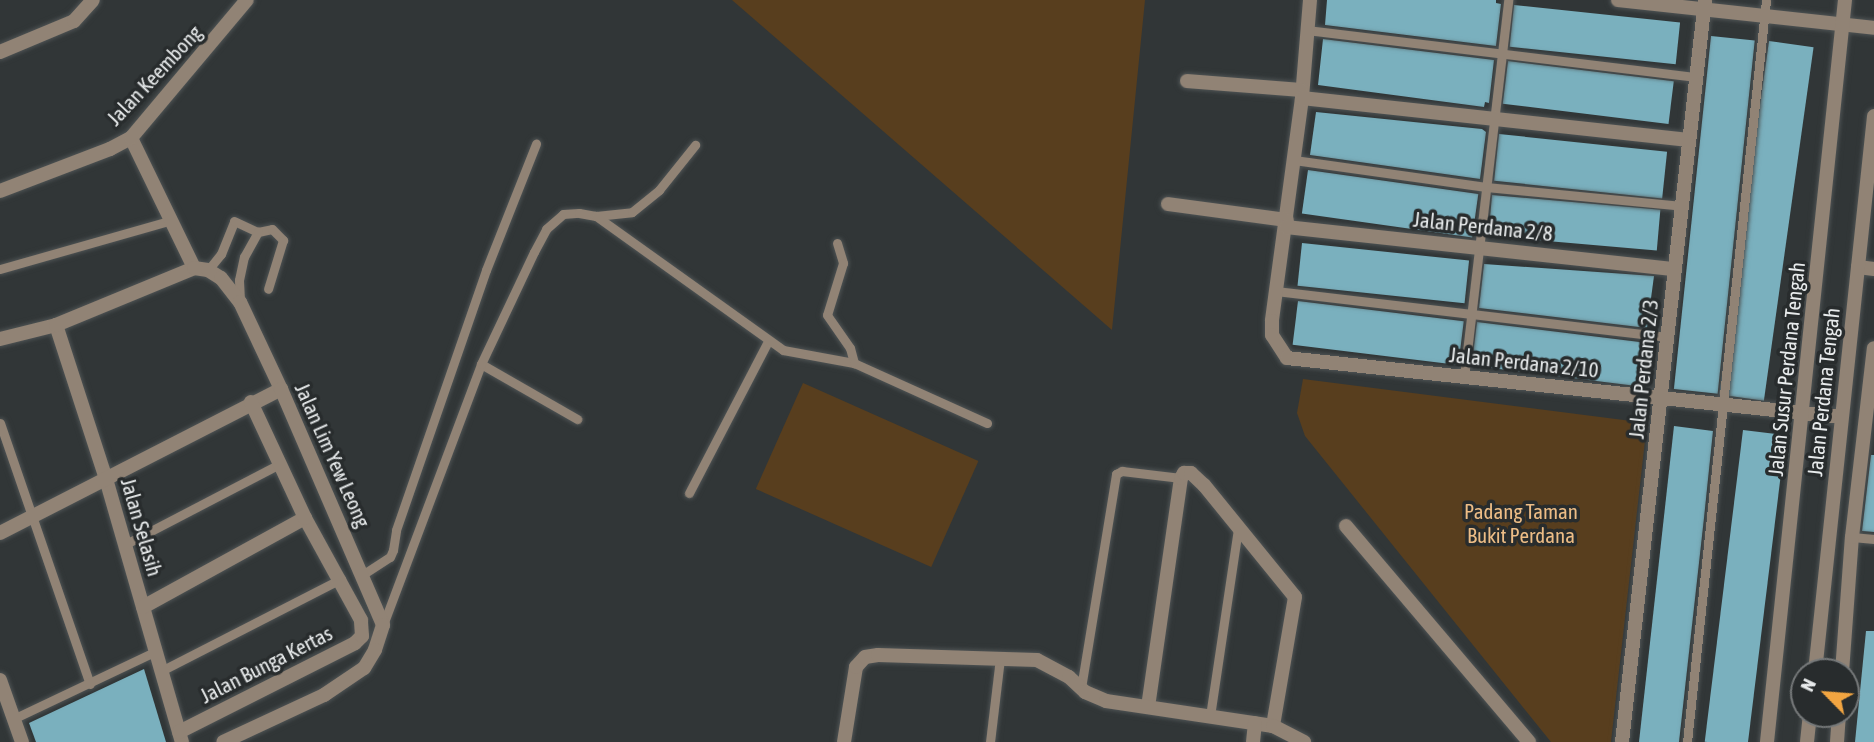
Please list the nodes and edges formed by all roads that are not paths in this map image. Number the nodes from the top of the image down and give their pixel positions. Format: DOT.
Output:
graph roads {
  1 [pos="93,0"];
  2 [pos="247,0"];
  3 [pos="1310,0"];
  4 [pos="1508,0"];
  5 [pos="1618,0"];
  6 [pos="1766,0"];
  7 [pos="1845,0"];
  8 [pos="1704,6"];
  9 [pos="1764,17"];
  10 [pos="1843,24"];
  11 [pos="1874,27"];
  12 [pos="1307,30"];
  13 [pos="0,52"];
  14 [pos="1502,55"];
  15 [pos="1696,77"];
  16 [pos="1187,81"];
  17 [pos="1302,94"];
  18 [pos="1874,116"];
  19 [pos="1494,120"];
  20 [pos="131,138"];
  21 [pos="1689,140"];
  22 [pos="536,144"];
  23 [pos="695,145"];
  24 [pos="1294,160"];
  25 [pos="1486,187"];
  26 [pos="0,191"];
  27 [pos="1168,204"];
  28 [pos="1682,206"];
  29 [pos="596,216"];
  30 [pos="172,219"];
  31 [pos="1286,224"];
  32 [pos="258,232"];
  33 [pos="837,243"];
  34 [pos="1479,246"];
  35 [pos="1858,267"];
  36 [pos="0,268"];
  37 [pos="201,269"];
  38 [pos="1675,269"];
  39 [pos="1874,269"];
  40 [pos="268,289"];
  41 [pos="1276,291"];
  42 [pos="240,302"];
  43 [pos="1472,314"];
  44 [pos="56,325"];
  45 [pos="1667,337"];
  46 [pos="0,339"];
  47 [pos="768,341"];
  48 [pos="1874,348"];
  49 [pos="854,363"];
  50 [pos="481,364"];
  51 [pos="1464,377"];
  52 [pos="281,389"];
  53 [pos="1661,398"];
  54 [pos="251,402"];
  55 [pos="1724,404"];
  56 [pos="1803,413"];
  57 [pos="1840,417"];
  58 [pos="577,419"];
  59 [pos="0,423"];
  60 [pos="987,423"];
  61 [pos="279,464"];
  62 [pos="1181,478"];
  63 [pos="106,479"];
  64 [pos="689,493"];
  65 [pos="35,517"];
  66 [pos="305,518"];
  67 [pos="1346,526"];
  68 [pos="1238,529"];
  69 [pos="0,533"];
  70 [pos="1852,537"];
  71 [pos="1874,539"];
  72 [pos="125,544"];
  73 [pos="362,575"];
  74 [pos="341,579"];
  75 [pos="143,607"];
  76 [pos="383,625"];
  77 [pos="156,651"];
  78 [pos="1000,658"];
  79 [pos="1816,658"];
  80 [pos="1843,658"];
  81 [pos="163,670"];
  82 [pos="0,682"];
  83 [pos="90,684"];
  84 [pos="1083,690"];
  85 [pos="1148,707"];
  86 [pos="1210,716"];
  87 [pos="13,719"];
  88 [pos="1255,723"];
  89 [pos="1273,726"];
  90 [pos="181,737"];
  91 [pos="22,742"];
  92 [pos="223,742"];
  93 [pos="844,742"];
  94 [pos="990,742"];
  95 [pos="1253,742"];
  96 [pos="1304,742"];
  97 [pos="1529,742"];
  98 [pos="1622,742"];
  99 [pos="1687,742"];
  100 [pos="1767,742"];
  1 -- 13 [label="street"];
  2 -- 20 [label="street, Jalan Keembong"];
  3 -- 12 [label="street"];
  4 -- 14 [label="lane"];
  5 -- 8 [label="street"];
  6 -- 9 [label="lane"];
  7 -- 10 [label="street, Jalan Susur Perdana Tengah"];
  8 -- 9 [label="street"];
  8 -- 15 [label="street, Jalan Perdana 2/3"];
  9 -- 10 [label="street"];
  9 -- 55 [label="lane"];
  10 -- 11 [label="street"];
  10 -- 56 [label="street, Jalan Susur Perdana Tengah"];
  12 -- 14 [label="lane"];
  12 -- 17 [label="street"];
  14 -- 15 [label="lane"];
  14 -- 19 [label="lane"];
  15 -- 21 [label="street, Jalan Perdana 2/3"];
  16 -- 17 [label="street"];
  17 -- 19 [label="street"];
  17 -- 24 [label="street"];
  18 -- 35 [label="street, Jalan Perdana Tengah"];
  19 -- 21 [label="street"];
  19 -- 25 [label="lane"];
  20 -- 26 [label="street, Jalan Keembong"];
  20 -- 30 [label="street, Jalan Lim Yew Leong"];
  21 -- 28 [label="street, Jalan Perdana 2/3"];
  22 -- 73 [label="lane"];
  23 -- 29 [label="lane"];
  24 -- 25 [label="lane"];
  24 -- 31 [label="street"];
  25 -- 28 [label="lane"];
  25 -- 34 [label="lane"];
  27 -- 31 [label="street, Jalan Perdana 2/8"];
  28 -- 38 [label="street, Jalan Perdana 2/3"];
  29 -- 47 [label="lane"];
  29 -- 50 [label="lane"];
  30 -- 36 [label="lane"];
  30 -- 37 [label="street, Jalan Lim Yew Leong"];
  31 -- 34 [label="street, Jalan Perdana 2/8"];
  31 -- 41 [label="street"];
  32 -- 37 [label="lane"];
  32 -- 40 [label="lane"];
  32 -- 42 [label="lane"];
  33 -- 49 [label="lane"];
  34 -- 38 [label="street, Jalan Perdana 2/8"];
  34 -- 43 [label="lane"];
  35 -- 39 [label="street"];
  35 -- 57 [label="street, Jalan Perdana Tengah"];
  37 -- 42 [label="street, Jalan Lim Yew Leong"];
  37 -- 44 [label="street"];
  38 -- 45 [label="street, Jalan Perdana 2/3"];
  41 -- 43 [label="lane"];
  41 -- 51 [label="street, Jalan Perdana 2/10"];
  42 -- 52 [label="street, Jalan Lim Yew Leong"];
  43 -- 45 [label="lane"];
  43 -- 51 [label="lane"];
  44 -- 46 [label="street"];
  44 -- 63 [label="street, Jalan Selasih"];
  45 -- 53 [label="street, Jalan Perdana 2/3"];
  47 -- 49 [label="lane"];
  47 -- 64 [label="lane"];
  48 -- 70 [label="street"];
  49 -- 60 [label="lane"];
  50 -- 58 [label="lane"];
  50 -- 76 [label="lane"];
  51 -- 53 [label="street, Jalan Perdana 2/10"];
  52 -- 54 [label="street"];
  52 -- 73 [label="street, Jalan Lim Yew Leong"];
  53 -- 55 [label="street, Jalan Perdana 2/10"];
  53 -- 98 [label="street, Jalan Perdana 2/3"];
  54 -- 61 [label="street, Jalan Bunga Kertas"];
  54 -- 63 [label="street"];
  55 -- 56 [label="street, Jalan Perdana 2/10"];
  55 -- 99 [label="lane"];
  56 -- 57 [label="street, Jalan Perdana 2/10"];
  56 -- 100 [label="street, Jalan Susur Perdana Tengah"];
  57 -- 79 [label="street, Jalan Perdana Tengah"];
  59 -- 65 [label="lane"];
  61 -- 66 [label="street, Jalan Bunga Kertas"];
  61 -- 72 [label="lane"];
  62 -- 68 [label="street"];
  62 -- 84 [label="lane"];
  62 -- 85 [label="street"];
  63 -- 65 [label="street"];
  63 -- 72 [label="street, Jalan Selasih"];
  65 -- 69 [label="street"];
  65 -- 83 [label="lane"];
  66 -- 74 [label="street, Jalan Bunga Kertas"];
  66 -- 75 [label="street"];
  67 -- 97 [label="street"];
  68 -- 86 [label="lane"];
  68 -- 89 [label="street"];
  70 -- 71 [label="lane"];
  70 -- 80 [label="street"];
  72 -- 75 [label="street, Jalan Selasih"];
  73 -- 76 [label="street, Jalan Lim Yew Leong"];
  74 -- 81 [label="lane"];
  74 -- 90 [label="street, Jalan Bunga Kertas"];
  75 -- 77 [label="street, Jalan Selasih"];
  76 -- 92 [label="street"];
  77 -- 81 [label="street, Jalan Selasih"];
  77 -- 83 [label="lane"];
  78 -- 84 [label="street"];
  78 -- 93 [label="street"];
  78 -- 94 [label="lane"];
  81 -- 90 [label="street, Jalan Selasih"];
  82 -- 87 [label="street"];
  83 -- 87 [label="lane"];
  84 -- 85 [label="street"];
  85 -- 86 [label="street"];
  86 -- 88 [label="street"];
  87 -- 91 [label="street"];
  88 -- 89 [label="street"];
  88 -- 95 [label="street"];
  89 -- 96 [label="street"];
}
